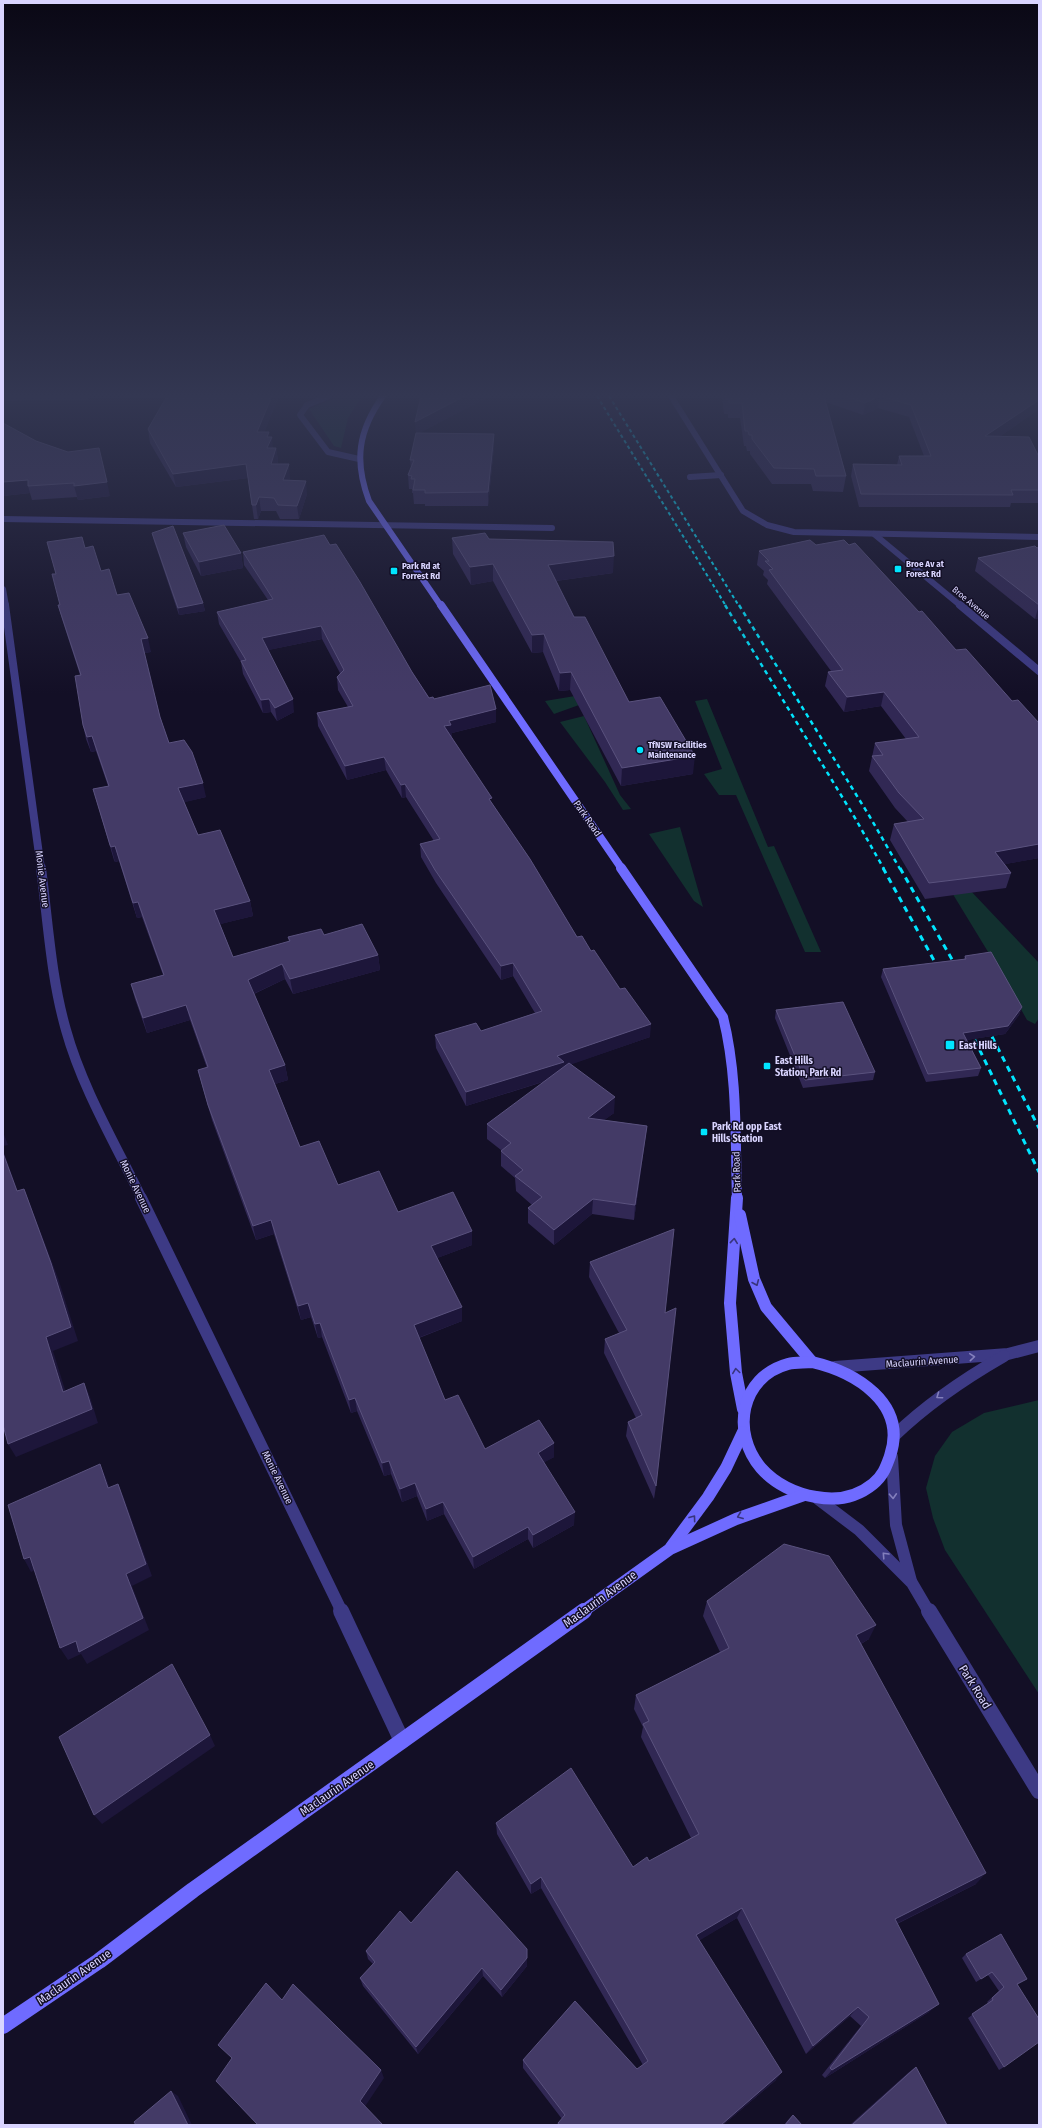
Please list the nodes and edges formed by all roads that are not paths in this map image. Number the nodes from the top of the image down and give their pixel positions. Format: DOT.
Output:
graph roads {
  1 [pos="368,495"];
  2 [pos="733,495"];
  3 [pos="3,519"];
  4 [pos="384,524"];
  5 [pos="552,528"];
  6 [pos="874,534"];
  7 [pos="1039,537"];
  8 [pos="3,589"];
  9 [pos="1039,671"];
  10 [pos="737,1205"];
  11 [pos="1039,1346"];
  12 [pos="1008,1354"];
  13 [pos="812,1362"];
  14 [pos="836,1367"];
  15 [pos="743,1409"];
  16 [pos="743,1432"];
  17 [pos="894,1436"];
  18 [pos="892,1457"];
  19 [pos="804,1495"];
  20 [pos="818,1499"];
  21 [pos="670,1549"];
  22 [pos="912,1583"];
  23 [pos="402,1741"];
  24 [pos="1039,1790"];
  25 [pos="3,2026"];
  1 -- 4 [label="main road, Park Road"];
  2 -- 6 [label="street"];
  3 -- 4 [label="street"];
  4 -- 5 [label="street"];
  4 -- 10 [label="main road, Park Road"];
  6 -- 7 [label="street"];
  6 -- 9 [label="street, Broe Avenue"];
  8 -- 23 [label="street, Monie Avenue"];
  10 -- 13 [label="main road, Park Road, one-way"];
  15 -- 10 [label="main road, Park Road, one-way"];
  11 -- 12 [label="street, Maclaurin Avenue"];
  14 -- 12 [label="street, Maclaurin Avenue, one-way"];
  12 -- 17 [label="street, Maclaurin Avenue, one-way"];
  13 -- 14 [label="main road"];
  13 -- 15 [label="main road"];
  14 -- 17 [label="main road"];
  15 -- 16 [label="main road"];
  16 -- 19 [label="main road"];
  21 -- 16 [label="main road, Maclaurin Avenue, one-way"];
  17 -- 18 [label="main road"];
  18 -- 20 [label="main road"];
  18 -- 22 [label="street, Park Road, one-way"];
  19 -- 20 [label="main road"];
  19 -- 21 [label="main road, Maclaurin Avenue, one-way"];
  22 -- 20 [label="street, Park Road, one-way"];
  21 -- 23 [label="main road, Maclaurin Avenue"];
  22 -- 24 [label="street, Park Road"];
  23 -- 25 [label="main road, Maclaurin Avenue"];
}
